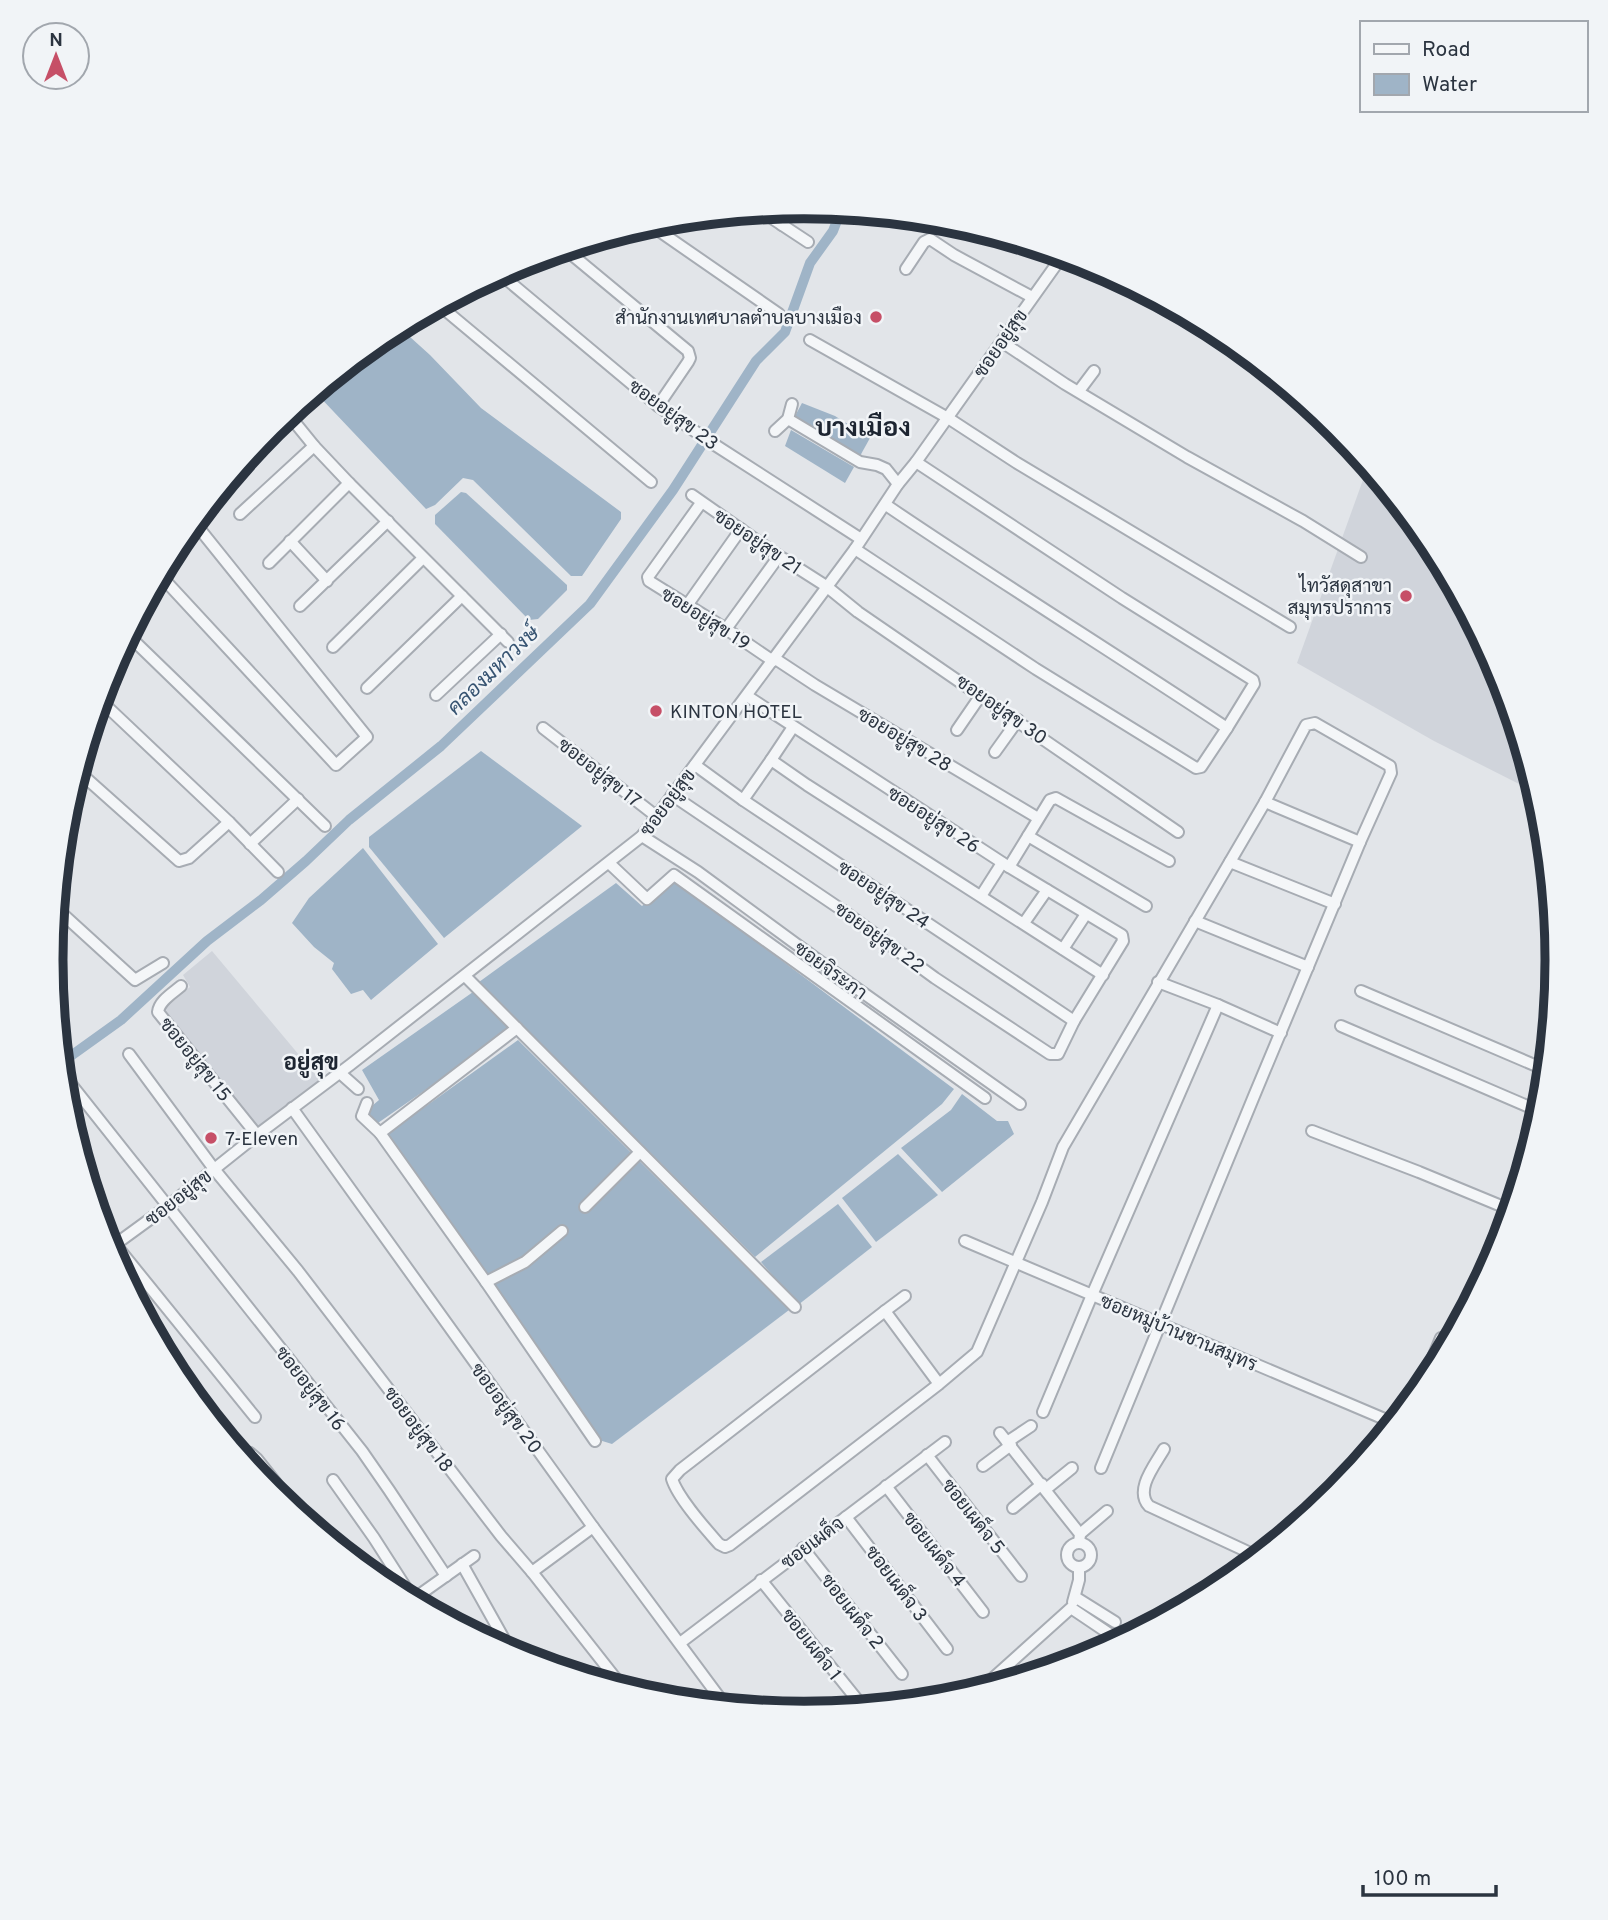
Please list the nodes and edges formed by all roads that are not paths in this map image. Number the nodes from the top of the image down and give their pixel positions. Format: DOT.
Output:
graph roads {
  1 [pos="775,220"];
  2 [pos="786,220"];
  3 [pos="782,225"];
  4 [pos="661,233"];
  5 [pos="808,242"];
  6 [pos="573,256"];
  7 [pos="1057,263"];
  8 [pos="906,269"];
  9 [pos="508,280"];
  10 [pos="1032,297"];
  11 [pos="446,311"];
  12 [pos="779,314"];
  13 [pos="810,341"];
  14 [pos="1002,341"];
  15 [pos="1094,371"];
  16 [pos="1079,391"];
  17 [pos="792,404"];
  18 [pos="658,406"];
  19 [pos="948,418"];
  20 [pos="788,419"];
  21 [pos="295,422"];
  22 [pos="775,430"];
  23 [pos="314,446"];
  24 [pos="916,462"];
  25 [pos="651,482"];
  26 [pos="349,483"];
  27 [pos="898,484"];
  28 [pos="692,495"];
  29 [pos="701,503"];
  30 [pos="886,505"];
  31 [pos="240,514"];
  32 [pos="388,521"];
  33 [pos="741,529"];
  34 [pos="201,530"];
  35 [pos="290,541"];
  36 [pos="858,544"];
  37 [pos="779,556"];
  38 [pos="1360,557"];
  39 [pos="423,558"];
  40 [pos="268,563"];
  41 [pos="327,581"];
  42 [pos="166,582"];
  43 [pos="826,586"];
  44 [pos="461,596"];
  45 [pos="688,604"];
  46 [pos="300,606"];
  47 [pos="1290,627"];
  48 [pos="726,629"];
  49 [pos="135,641"];
  50 [pos="332,647"];
  51 [pos="774,659"];
  52 [pos="367,688"];
  53 [pos="436,695"];
  54 [pos="981,695"];
  55 [pos="747,696"];
  56 [pos="108,707"];
  57 [pos="1018,720"];
  58 [pos="793,727"];
  59 [pos="543,728"];
  60 [pos="1227,728"];
  61 [pos="957,730"];
  62 [pos="995,752"];
  63 [pos="771,760"];
  64 [pos="695,765"];
  65 [pos="86,778"];
  66 [pos="672,795"];
  67 [pos="298,799"];
  68 [pos="743,800"];
  69 [pos="1265,802"];
  70 [pos="656,816"];
  71 [pos="1038,818"];
  72 [pos="229,822"];
  73 [pos="325,826"];
  74 [pos="1178,832"];
  75 [pos="642,836"];
  76 [pos="1028,836"];
  77 [pos="1360,842"];
  78 [pos="250,844"];
  79 [pos="1169,861"];
  80 [pos="1230,862"];
  81 [pos="609,863"];
  82 [pos="1005,865"];
  83 [pos="278,872"];
  84 [pos="1047,890"];
  85 [pos="981,896"];
  86 [pos="1335,904"];
  87 [pos="1146,905"];
  88 [pos="1086,914"];
  89 [pos="65,916"];
  90 [pos="1195,921"];
  91 [pos="1024,923"];
  92 [pos="1063,949"];
  93 [pos="163,963"];
  94 [pos="1308,967"];
  95 [pos="465,975"];
  96 [pos="1103,975"];
  97 [pos="1158,982"];
  98 [pos="181,986"];
  99 [pos="1361,991"];
  100 [pos="1218,1004"];
  101 [pos="1074,1021"];
  102 [pos="1341,1026"];
  103 [pos="517,1028"];
  104 [pos="1281,1033"];
  105 [pos="129,1054"];
  106 [pos="1537,1066"];
  107 [pos="340,1073"];
  108 [pos="74,1087"];
  109 [pos="358,1089"];
  110 [pos="985,1098"];
  111 [pos="367,1103"];
  112 [pos="1020,1104"];
  113 [pos="1530,1107"];
  114 [pos="292,1108"];
  115 [pos="1312,1131"];
  116 [pos="380,1133"];
  117 [pos="257,1135"];
  118 [pos="640,1152"];
  119 [pos="214,1169"];
  120 [pos="168,1206"];
  121 [pos="585,1207"];
  122 [pos="1503,1207"];
  123 [pos="562,1231"];
  124 [pos="965,1241"];
  125 [pos="118,1242"];
  126 [pos="1015,1262"];
  127 [pos="130,1269"];
  128 [pos="486,1282"];
  129 [pos="1092,1295"];
  130 [pos="905,1296"];
  131 [pos="795,1307"];
  132 [pos="885,1311"];
  133 [pos="1161,1324"];
  134 [pos="939,1384"];
  135 [pos="1043,1412"];
  136 [pos="255,1418"];
  137 [pos="1385,1419"];
  138 [pos="1031,1426"];
  139 [pos="1006,1440"];
  140 [pos="595,1441"];
  141 [pos="945,1441"];
  142 [pos="1164,1448"];
  143 [pos="927,1455"];
  144 [pos="983,1466"];
  145 [pos="1072,1468"];
  146 [pos="1101,1468"];
  147 [pos="333,1480"];
  148 [pos="886,1486"];
  149 [pos="1044,1486"];
  150 [pos="1013,1508"];
  151 [pos="1107,1511"];
  152 [pos="846,1517"];
  153 [pos="593,1527"];
  154 [pos="1080,1538"];
  155 [pos="803,1548"];
  156 [pos="1249,1553"];
  157 [pos="474,1556"];
  158 [pos="462,1564"];
  159 [pos="533,1573"];
  160 [pos="446,1576"];
  161 [pos="1021,1576"];
  162 [pos="761,1580"];
  163 [pos="401,1582"];
  164 [pos="422,1595"];
  165 [pos="1075,1597"];
  166 [pos="1071,1608"];
  167 [pos="983,1612"];
  168 [pos="1115,1622"];
  169 [pos="1111,1635"];
  170 [pos="503,1637"];
  171 [pos="680,1643"];
  172 [pos="947,1649"];
  173 [pos="902,1674"];
  174 [pos="995,1676"];
  175 [pos="615,1677"];
  176 [pos="718,1696"];
  177 [pos="856,1699"];
  1 -- 3 [label="street"];
  2 -- 3 [label="street"];
  3 -- 5 [label="street"];
  4 -- 12 [label="street"];
  6 -- 18 [label="street"];
  7 -- 10 [label="street, ซอยอยู่สุข"];
  8 -- 10 [label="street"];
  9 -- 18 [label="street, ซอยอยู่สุข 23"];
  10 -- 14 [label="street, ซอยอยู่สุข"];
  11 -- 25 [label="street"];
  13 -- 19 [label="street"];
  14 -- 16 [label="street"];
  14 -- 19 [label="street, ซอยอยู่สุข"];
  15 -- 16 [label="street"];
  16 -- 38 [label="street"];
  17 -- 20 [label="street"];
  18 -- 36 [label="street, ซอยอยู่สุข 23"];
  19 -- 24 [label="street, ซอยอยู่สุข"];
  19 -- 47 [label="street"];
  20 -- 22 [label="street"];
  20 -- 27 [label="street"];
  21 -- 23 [label="street"];
  23 -- 26 [label="street"];
  23 -- 31 [label="street"];
  24 -- 27 [label="street, ซอยอยู่สุข"];
  24 -- 60 [label="street"];
  26 -- 32 [label="street"];
  26 -- 35 [label="street"];
  27 -- 30 [label="street, ซอยอยู่สุข"];
  28 -- 29 [label="street, ซอยอยู่สุข 21"];
  29 -- 33 [label="street, ซอยอยู่สุข 21"];
  29 -- 45 [label="street, ซอยอยู่สุข 19"];
  30 -- 36 [label="street, ซอยอยู่สุข"];
  30 -- 60 [label="street"];
  32 -- 39 [label="street"];
  32 -- 41 [label="street"];
  33 -- 37 [label="street, ซอยอยู่สุข 21"];
  33 -- 45 [label="street"];
  34 -- 42 [label="street"];
  35 -- 40 [label="street"];
  35 -- 41 [label="street"];
  36 -- 43 [label="street, ซอยอยู่สุข"];
  36 -- 60 [label="street, ซอยอยู่สุข 23"];
  37 -- 43 [label="street, ซอยอยู่สุข 21"];
  37 -- 48 [label="street"];
  39 -- 44 [label="street"];
  39 -- 50 [label="street"];
  41 -- 46 [label="street"];
  43 -- 51 [label="street, ซอยอยู่สุข"];
  43 -- 54 [label="street, ซอยอยู่สุข 30"];
  44 -- 52 [label="street"];
  44 -- 53 [label="street"];
  45 -- 48 [label="street, ซอยอยู่สุข 19"];
  48 -- 51 [label="street, ซอยอยู่สุข 19"];
  49 -- 67 [label="street"];
  51 -- 55 [label="street, ซอยอยู่สุข"];
  51 -- 71 [label="street, ซอยอยู่สุข 28"];
  54 -- 57 [label="street, ซอยอยู่สุข 30"];
  54 -- 61 [label="street"];
  55 -- 58 [label="street, ซอยอยู่สุข 26"];
  55 -- 64 [label="street, ซอยอยู่สุข"];
  56 -- 72 [label="street"];
  57 -- 62 [label="street"];
  57 -- 74 [label="street, ซอยอยู่สุข 30"];
  58 -- 63 [label="street"];
  58 -- 82 [label="street, ซอยอยู่สุข 26"];
  59 -- 70 [label="street, ซอยอยู่สุข 17"];
  63 -- 68 [label="street"];
  63 -- 85 [label="street"];
  64 -- 66 [label="street, ซอยอยู่สุข"];
  64 -- 68 [label="street, ซอยอยู่สุข 24"];
  65 -- 72 [label="street"];
  66 -- 70 [label="street, ซอยอยู่สุข"];
  66 -- 101 [label="street, ซอยอยู่สุข 22"];
  67 -- 73 [label="street"];
  67 -- 78 [label="street"];
  68 -- 101 [label="street, ซอยอยู่สุข 24"];
  69 -- 77 [label="street"];
  69 -- 77 [label="street"];
  69 -- 80 [label="street"];
  70 -- 75 [label="street, ซอยอยู่สุข"];
  71 -- 76 [label="street"];
  71 -- 79 [label="street"];
  72 -- 78 [label="street"];
  75 -- 81 [label="street, ซอยอยู่สุข"];
  75 -- 112 [label="street, ซอยจิระภา"];
  76 -- 82 [label="street"];
  76 -- 87 [label="street"];
  77 -- 86 [label="street"];
  78 -- 83 [label="street"];
  80 -- 86 [label="street"];
  80 -- 90 [label="street"];
  81 -- 95 [label="street, ซอยอยู่สุข"];
  81 -- 110 [label="street"];
  82 -- 84 [label="street, ซอยอยู่สุข 26"];
  82 -- 85 [label="street"];
  84 -- 88 [label="street, ซอยอยู่สุข 26"];
  84 -- 91 [label="street"];
  85 -- 91 [label="street"];
  86 -- 94 [label="street"];
  88 -- 92 [label="street"];
  88 -- 96 [label="street, ซอยอยู่สุข 26"];
  89 -- 93 [label="street"];
  90 -- 94 [label="street"];
  90 -- 97 [label="street"];
  91 -- 92 [label="street"];
  92 -- 96 [label="street"];
  94 -- 104 [label="street"];
  95 -- 103 [label="street"];
  95 -- 107 [label="street, ซอยอยู่สุข"];
  96 -- 101 [label="street"];
  97 -- 100 [label="street"];
  97 -- 126 [label="street"];
  98 -- 117 [label="street, ซอยอยู่สุข 15"];
  99 -- 106 [label="street"];
  100 -- 104 [label="street"];
  100 -- 129 [label="street"];
  102 -- 113 [label="street"];
  103 -- 116 [label="street"];
  103 -- 118 [label="street"];
  104 -- 133 [label="street"];
  105 -- 119 [label="street, ซอยอยู่สุข 18"];
  107 -- 109 [label="street"];
  107 -- 114 [label="street, ซอยอยู่สุข"];
  108 -- 120 [label="street, ซอยอยู่สุข 16"];
  111 -- 116 [label="street"];
  114 -- 117 [label="street, ซอยอยู่สุข"];
  114 -- 153 [label="street, ซอยอยู่สุข 20"];
  115 -- 122 [label="street"];
  116 -- 128 [label="street"];
  117 -- 119 [label="street, ซอยอยู่สุข"];
  118 -- 121 [label="street"];
  118 -- 131 [label="street"];
  119 -- 120 [label="street, ซอยอยู่สุข"];
  119 -- 159 [label="street, ซอยอยู่สุข 18"];
  120 -- 125 [label="street, ซอยอยู่สุข"];
  120 -- 160 [label="street, ซอยอยู่สุข 16"];
  123 -- 128 [label="street"];
  124 -- 126 [label="street, ซอยหมู่บ้านชานสมุทร"];
  126 -- 129 [label="street, ซอยหมู่บ้านชานสมุทร"];
  126 -- 134 [label="street"];
  127 -- 136 [label="street"];
  128 -- 140 [label="street"];
  129 -- 133 [label="street, ซอยหมู่บ้านชานสมุทร"];
  129 -- 135 [label="street"];
  130 -- 132 [label="street"];
  132 -- 134 [label="street"];
  132 -- 134 [label="street"];
  133 -- 137 [label="street, ซอยหมู่บ้านชานสมุทร"];
  133 -- 146 [label="street"];
  138 -- 139 [label="street"];
  139 -- 144 [label="street"];
  139 -- 149 [label="street"];
  141 -- 143 [label="street, ซอยเผด็จ"];
  142 -- 156 [label="street"];
  143 -- 148 [label="street, ซอยเผด็จ"];
  143 -- 161 [label="street, ซอยเผด็จ 5"];
  145 -- 149 [label="street"];
  147 -- 163 [label="street"];
  148 -- 152 [label="street, ซอยเผด็จ"];
  148 -- 167 [label="street, ซอยเผด็จ 4"];
  149 -- 150 [label="street"];
  149 -- 154 [label="street"];
  151 -- 154 [label="street"];
  152 -- 155 [label="street, ซอยเผด็จ"];
  152 -- 172 [label="street, ซอยเผด็จ 3"];
  153 -- 159 [label="street"];
  153 -- 171 [label="street, ซอยอยู่สุข 20"];
  154 -- 165 [label="street"];
  155 -- 162 [label="street, ซอยเผด็จ"];
  155 -- 173 [label="street, ซอยเผด็จ 2"];
  157 -- 158 [label="street"];
  158 -- 160 [label="street"];
  158 -- 170 [label="street"];
  159 -- 175 [label="street, ซอยอยู่สุข 18"];
  160 -- 164 [label="street"];
  162 -- 171 [label="street, ซอยเผด็จ"];
  162 -- 177 [label="street, ซอยเผด็จ 1"];
  165 -- 166 [label="street"];
  165 -- 168 [label="street"];
  166 -- 169 [label="street"];
  166 -- 174 [label="street"];
  171 -- 176 [label="street, ซอยอยู่สุข 20"];
}
